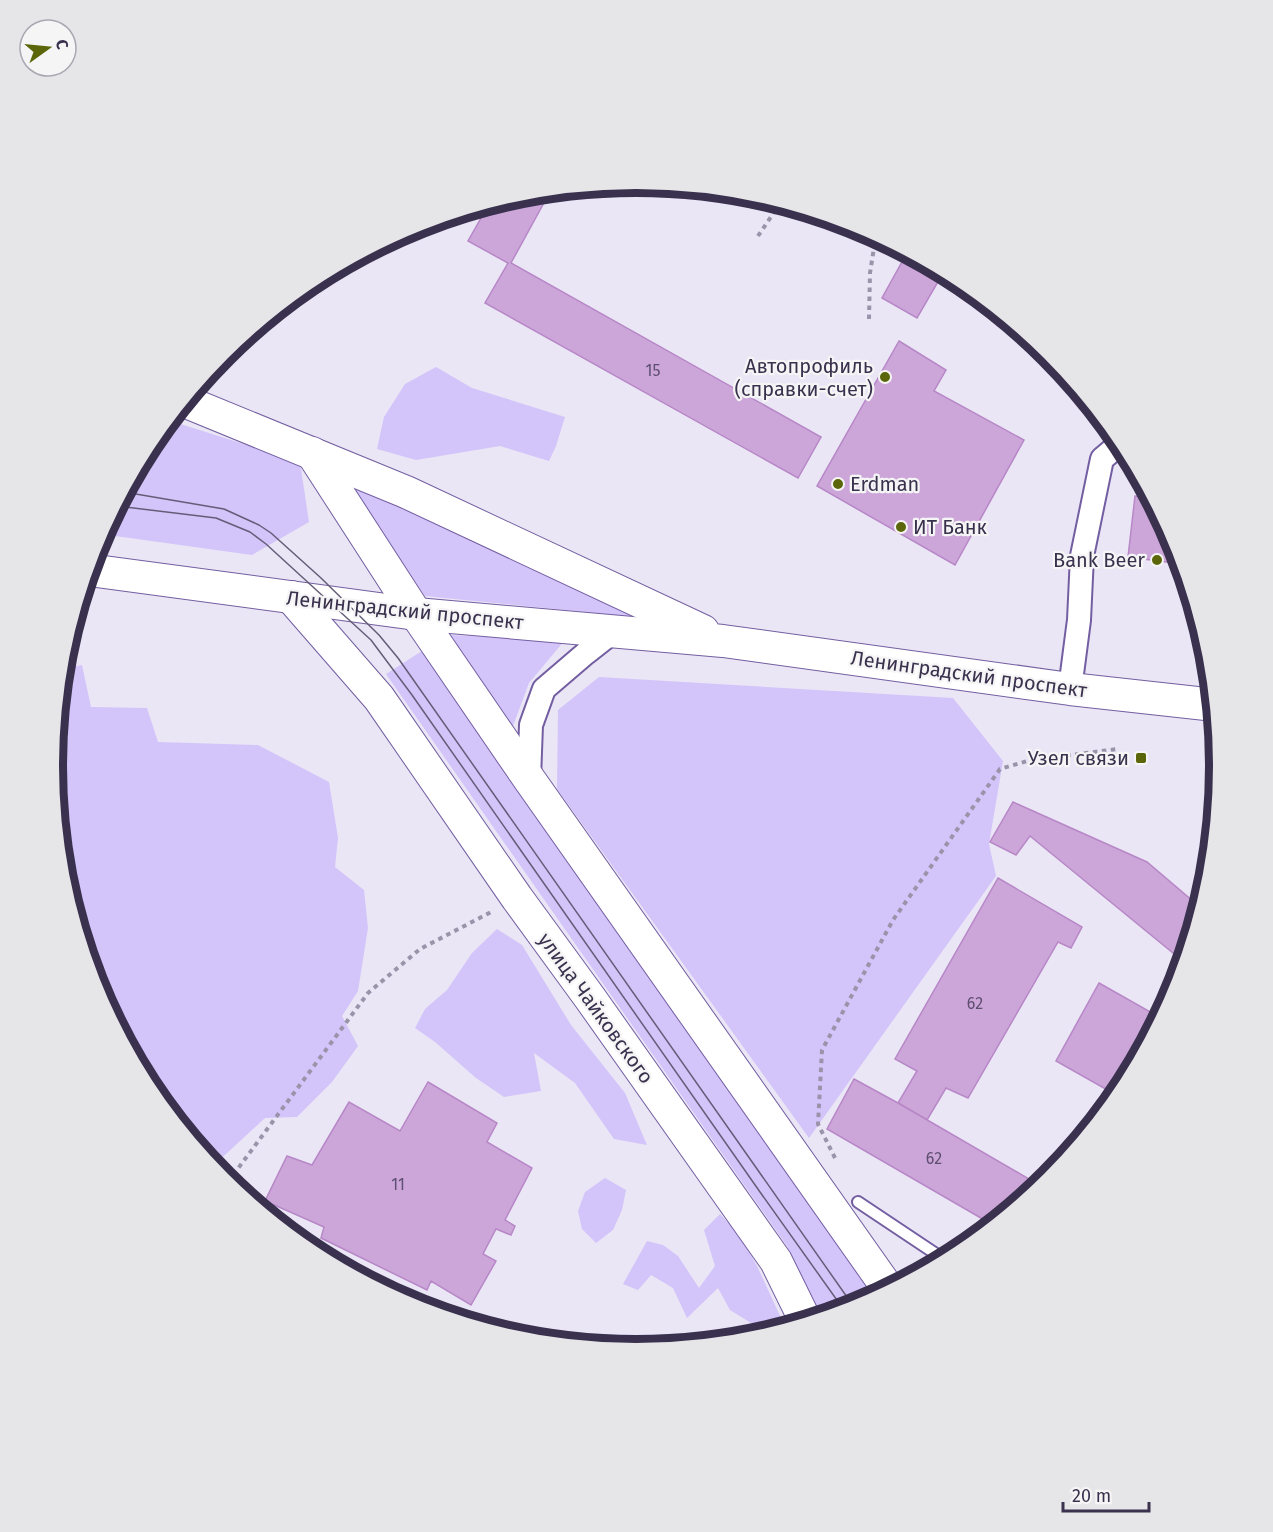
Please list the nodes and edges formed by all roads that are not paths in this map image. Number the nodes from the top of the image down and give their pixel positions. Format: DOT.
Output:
graph roads {
  1 [pos="192,404"];
  2 [pos="1114,449"];
  3 [pos="312,453"];
  4 [pos="97,571"];
  5 [pos="291,597"];
  6 [pos="416,614"];
  7 [pos="614,631"];
  8 [pos="723,641"];
  9 [pos="1070,688"];
  10 [pos="1206,704"];
  11 [pos="529,779"];
  12 [pos="858,1202"];
  13 [pos="937,1254"];
  14 [pos="884,1283"];
  15 [pos="802,1315"];
  1 -- 3 [label="main road, Ленинградский проспект"];
  2 -- 9 [label="street"];
  3 -- 6 [label="main road"];
  3 -- 8 [label="main road, Ленинградский проспект"];
  4 -- 5 [label="main road, Ленинградский проспект"];
  5 -- 6 [label="main road, Ленинградский проспект"];
  5 -- 15 [label="main road, улица Чайковского"];
  6 -- 7 [label="main road, Ленинградский проспект"];
  6 -- 11 [label="main road"];
  7 -- 8 [label="main road, Ленинградский проспект"];
  7 -- 11 [label="street"];
  8 -- 9 [label="main road, Ленинградский проспект"];
  9 -- 10 [label="main road, Ленинградский проспект"];
  11 -- 14 [label="main road"];
  12 -- 13 [label="lane"];
}
